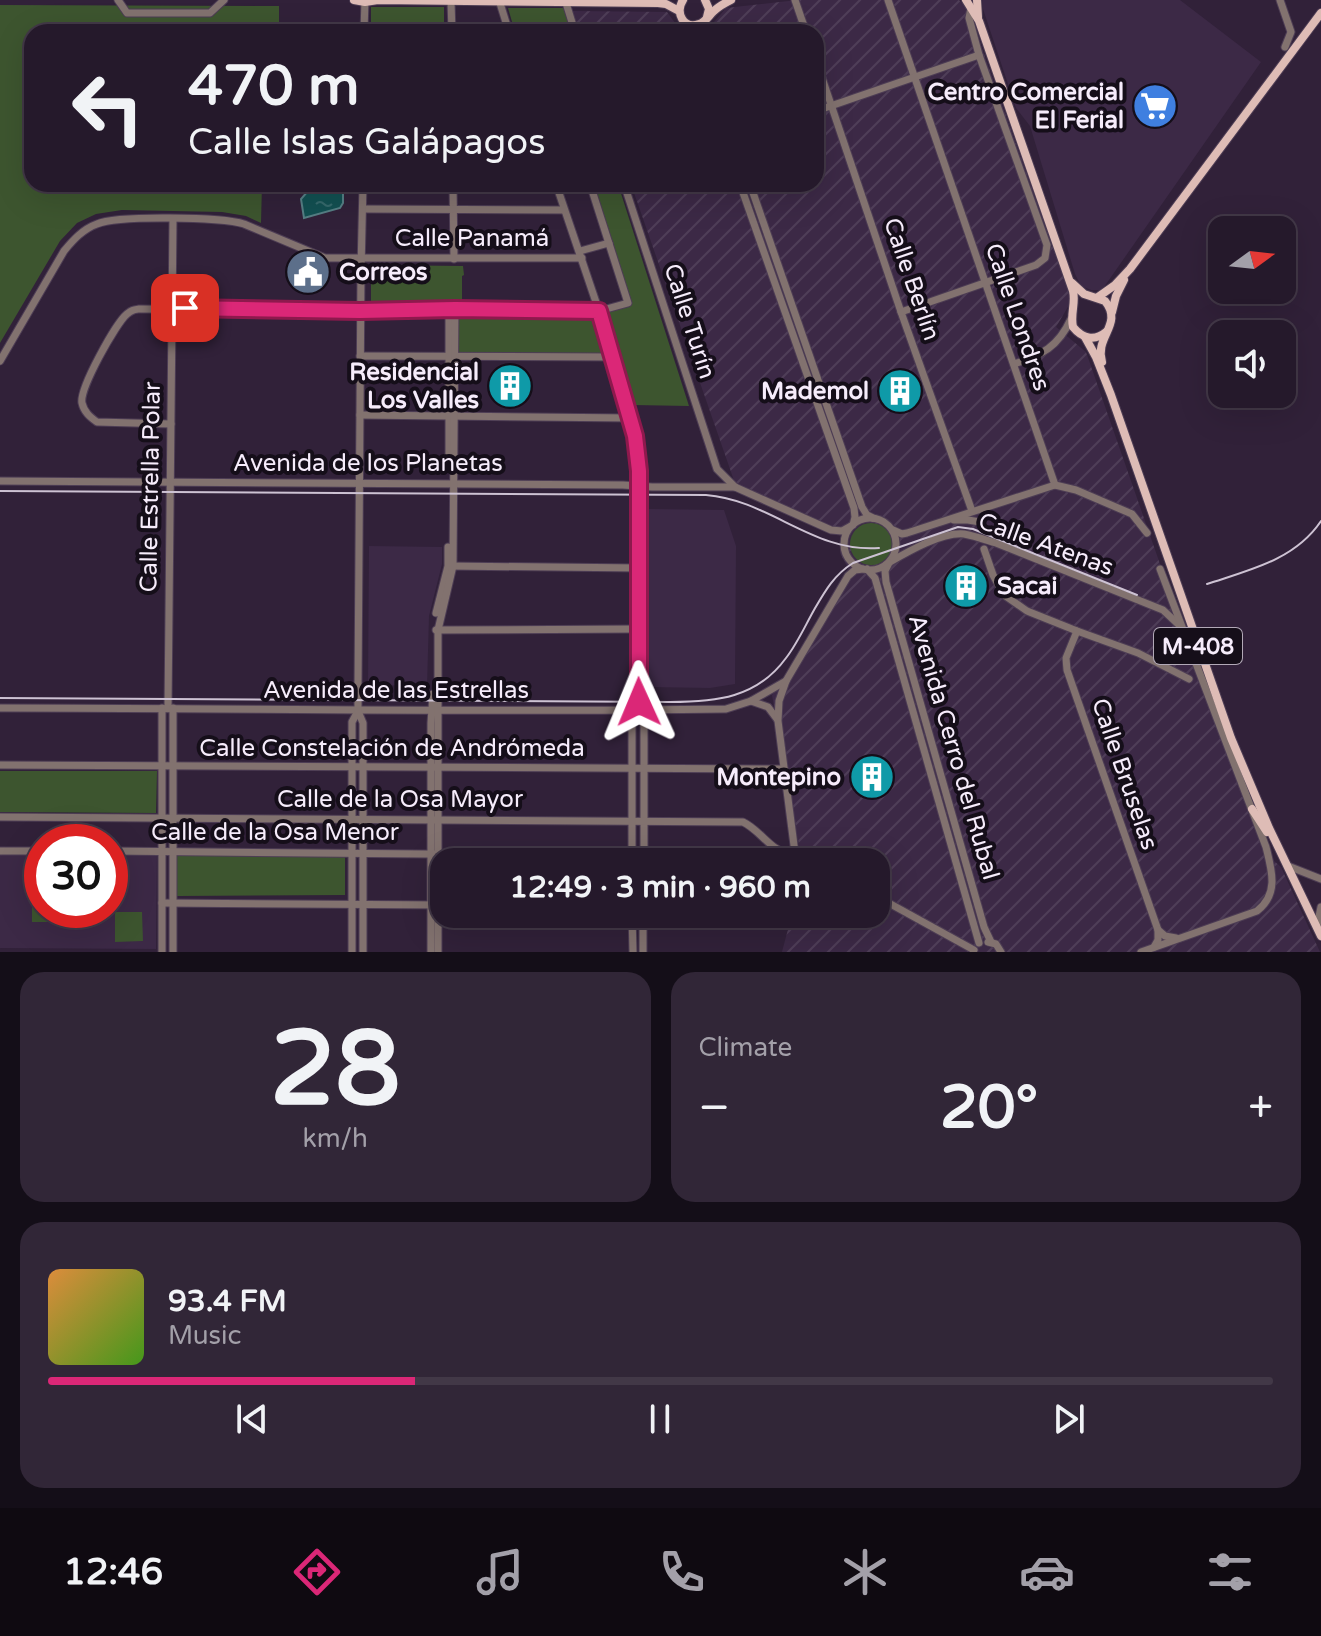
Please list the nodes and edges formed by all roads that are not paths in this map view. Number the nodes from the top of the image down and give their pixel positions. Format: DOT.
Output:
graph roads {
  1 [pos="118,0"];
  2 [pos="224,0"];
  3 [pos="354,0"];
  4 [pos="683,0"];
  5 [pos="705,0"];
  6 [pos="731,0"];
  7 [pos="795,0"];
  8 [pos="888,0"];
  9 [pos="1280,0"];
  10 [pos="365,1"];
  11 [pos="500,1"];
  12 [pos="451,2"];
  13 [pos="566,3"];
  14 [pos="971,3"];
  15 [pos="679,11"];
  16 [pos="1321,13"];
  17 [pos="706,19"];
  18 [pos="364,24"];
  19 [pos="452,24"];
  20 [pos="507,24"];
  21 [pos="573,24"];
  22 [pos="687,24"];
  23 [pos="698,24"];
  24 [pos="706,24"];
  25 [pos="803,24"];
  26 [pos="1285,47"];
  27 [pos="979,55"];
  28 [pos="914,77"];
  29 [pos="824,85"];
  30 [pos="831,106"];
  31 [pos="824,108"];
  32 [pos="363,192"];
  33 [pos="453,192"];
  34 [pos="558,192"];
  35 [pos="593,192"];
  36 [pos="627,192"];
  37 [pos="743,192"];
  38 [pos="753,192"];
  39 [pos="363,209"];
  40 [pos="453,210"];
  41 [pos="564,210"];
  42 [pos="173,219"];
  43 [pos="609,243"];
  44 [pos="581,255"];
  45 [pos="362,257"];
  46 [pos="454,259"];
  47 [pos="1130,269"];
  48 [pos="1069,279"];
  49 [pos="985,283"];
  50 [pos="1095,297"];
  51 [pos="1074,307"];
  52 [pos="172,308"];
  53 [pos="452,309"];
  54 [pos="360,311"];
  55 [pos="599,311"];
  56 [pos="901,312"];
  57 [pos="1112,313"];
  58 [pos="1071,319"];
  59 [pos="1106,332"];
  60 [pos="1063,333"];
  61 [pos="1083,336"];
  62 [pos="360,356"];
  63 [pos="452,356"];
  64 [pos="612,357"];
  65 [pos="0,361"];
  66 [pos="1014,364"];
  67 [pos="1111,395"];
  68 [pos="360,415"];
  69 [pos="451,416"];
  70 [pos="630,418"];
  71 [pos="171,424"];
  72 [pos="717,469"];
  73 [pos="0,481"];
  74 [pos="170,481"];
  75 [pos="359,483"];
  76 [pos="451,484"];
  77 [pos="1055,485"];
  78 [pos="639,486"];
  79 [pos="711,487"];
  80 [pos="735,487"];
  81 [pos="972,511"];
  82 [pos="873,518"];
  83 [pos="946,521"];
  84 [pos="980,522"];
  85 [pos="852,526"];
  86 [pos="893,530"];
  87 [pos="1147,533"];
  88 [pos="981,539"];
  89 [pos="992,542"];
  90 [pos="984,549"];
  91 [pos="889,562"];
  92 [pos="450,566"];
  93 [pos="639,568"];
  94 [pos="865,569"];
  95 [pos="1160,569"];
  96 [pos="639,629"];
  97 [pos="436,630"];
  98 [pos="1183,630"];
  99 [pos="1077,631"];
  100 [pos="1189,679"];
  101 [pos="786,681"];
  102 [pos="751,701"];
  103 [pos="0,708"];
  104 [pos="168,708"];
  105 [pos="639,708"];
  106 [pos="358,710"];
  107 [pos="435,711"];
  108 [pos="778,721"];
  109 [pos="0,765"];
  110 [pos="162,766"];
  111 [pos="173,766"];
  112 [pos="352,767"];
  113 [pos="363,767"];
  114 [pos="435,768"];
  115 [pos="632,769"];
  116 [pos="644,769"];
  117 [pos="784,769"];
  118 [pos="1252,809"];
  119 [pos="0,817"];
  120 [pos="162,818"];
  121 [pos="173,818"];
  122 [pos="352,819"];
  123 [pos="363,819"];
  124 [pos="435,820"];
  125 [pos="632,820"];
  126 [pos="643,820"];
  127 [pos="435,848"];
  128 [pos="632,848"];
  129 [pos="644,848"];
  130 [pos="775,848"];
  131 [pos="792,848"];
  132 [pos="0,851"];
  133 [pos="24,851"];
  134 [pos="128,851"];
  135 [pos="162,852"];
  136 [pos="173,852"];
  137 [pos="352,853"];
  138 [pos="363,853"];
  139 [pos="430,853"];
  140 [pos="1286,862"];
  141 [pos="1321,879"];
  142 [pos="162,903"];
  143 [pos="173,903"];
  144 [pos="890,903"];
  145 [pos="352,904"];
  146 [pos="363,904"];
  147 [pos="430,905"];
  148 [pos="1321,907"];
  149 [pos="1317,926"];
  150 [pos="435,928"];
  151 [pos="438,928"];
  152 [pos="632,928"];
  153 [pos="643,928"];
  154 [pos="1158,930"];
  155 [pos="1321,936"];
  156 [pos="1178,939"];
  157 [pos="991,942"];
  158 [pos="1154,947"];
  159 [pos="975,948"];
  160 [pos="162,952"];
  161 [pos="173,952"];
  162 [pos="352,952"];
  163 [pos="363,952"];
  164 [pos="431,952"];
  165 [pos="438,952"];
  166 [pos="633,952"];
  167 [pos="643,952"];
  168 [pos="1001,952"];
  169 [pos="1141,952"];
  1 -- 2 [label="street"];
  3 -- 10 [label="main road"];
  4 -- 15 [label="main road"];
  5 -- 17 [label="main road"];
  6 -- 17 [label="main road"];
  7 -- 25 [label="street"];
  8 -- 28 [label="street, Calle Londres"];
  9 -- 26 [label="street"];
  10 -- 12 [label="main road"];
  10 -- 18 [label="street"];
  11 -- 12 [label="main road"];
  11 -- 13 [label="main road"];
  11 -- 20 [label="street"];
  12 -- 19 [label="street"];
  13 -- 15 [label="main road"];
  13 -- 21 [label="street"];
  14 -- 27 [label="street"];
  14 -- 48 [label="main road"];
  15 -- 22 [label="main road"];
  16 -- 47 [label="main road, M-408"];
  17 -- 23 [label="main road"];
  17 -- 24 [label="street"];
  27 -- 28 [label="street"];
  27 -- 49 [label="street"];
  28 -- 30 [label="street"];
  28 -- 49 [label="street, Calle Londres"];
  29 -- 30 [label="street, Calle Berlín"];
  30 -- 31 [label="street"];
  30 -- 56 [label="street, Calle Berlín"];
  32 -- 39 [label="street"];
  33 -- 40 [label="street"];
  34 -- 41 [label="street"];
  35 -- 43 [label="street"];
  36 -- 72 [label="street, Calle Turín"];
  37 -- 85 [label="street"];
  38 -- 82 [label="street"];
  39 -- 40 [label="street"];
  39 -- 45 [label="street"];
  40 -- 41 [label="street"];
  40 -- 46 [label="street"];
  41 -- 44 [label="street"];
  42 -- 45 [label="street, Calle Panamá"];
  42 -- 52 [label="street, Calle Estrella Polar"];
  42 -- 65 [label="street, Calle Panamá"];
  43 -- 44 [label="street, Calle Panamá"];
  43 -- 55 [label="street"];
  44 -- 46 [label="street, Calle Panamá"];
  44 -- 55 [label="street"];
  45 -- 46 [label="street, Calle Panamá"];
  45 -- 54 [label="street"];
  47 -- 50 [label="main road, M-408"];
  47 -- 57 [label="main road, M-408"];
  48 -- 50 [label="main road"];
  48 -- 51 [label="main road"];
  49 -- 56 [label="street"];
  49 -- 66 [label="street, Calle Londres"];
  50 -- 51 [label="main road, M-408"];
  50 -- 57 [label="main road"];
  51 -- 58 [label="main road"];
  52 -- 54 [label="street"];
  52 -- 71 [label="street, Calle Estrella Polar"];
  52 -- 71 [label="street"];
  53 -- 54 [label="street"];
  53 -- 55 [label="street"];
  53 -- 63 [label="street"];
  54 -- 62 [label="street"];
  55 -- 64 [label="street"];
  56 -- 81 [label="street, Calle Berlín"];
  57 -- 59 [label="main road, M-408"];
  58 -- 60 [label="street"];
  58 -- 61 [label="main road, M-408"];
  59 -- 61 [label="main road"];
  59 -- 67 [label="main road, M-408"];
  60 -- 61 [label="street"];
  60 -- 66 [label="street"];
  61 -- 67 [label="main road, M-408"];
  62 -- 63 [label="street"];
  62 -- 68 [label="street"];
  63 -- 64 [label="street"];
  63 -- 69 [label="street"];
  64 -- 70 [label="street"];
  66 -- 77 [label="street, Calle Londres"];
  67 -- 140 [label="main road, M-408"];
  68 -- 69 [label="street"];
  68 -- 75 [label="street"];
  69 -- 70 [label="street"];
  69 -- 76 [label="street"];
  70 -- 78 [label="street"];
  71 -- 74 [label="street, Calle Estrella Polar"];
  72 -- 79 [label="street"];
  72 -- 80 [label="street, Calle Turín"];
  73 -- 74 [label="street, Avenida de los Planetas"];
  74 -- 75 [label="street, Avenida de los Planetas"];
  74 -- 104 [label="street, Calle Estrella Polar"];
  75 -- 76 [label="street, Avenida de los Planetas"];
  75 -- 106 [label="street"];
  76 -- 78 [label="street, Avenida de los Planetas"];
  76 -- 92 [label="street"];
  77 -- 81 [label="street"];
  77 -- 87 [label="street"];
  78 -- 79 [label="street, Avenida de los Planetas"];
  78 -- 93 [label="street"];
  79 -- 80 [label="street, Avenida de los Planetas"];
  80 -- 85 [label="street, Calle Turín"];
  81 -- 83 [label="street"];
  82 -- 85 [label="street"];
  82 -- 86 [label="street"];
  83 -- 84 [label="street, Calle Atenas"];
  83 -- 86 [label="street"];
  85 -- 94 [label="street"];
  86 -- 91 [label="street"];
  88 -- 89 [label="street, Calle Atenas"];
  88 -- 90 [label="street"];
  88 -- 91 [label="street, Calle Atenas"];
  89 -- 90 [label="street"];
  89 -- 98 [label="street, Calle Atenas"];
  90 -- 99 [label="street"];
  91 -- 94 [label="street"];
  91 -- 157 [label="street, Avenida Cerro del Rubal"];
  92 -- 93 [label="street"];
  92 -- 97 [label="street"];
  93 -- 96 [label="street"];
  94 -- 101 [label="street"];
  94 -- 159 [label="street, Avenida Cerro del Rubal"];
  95 -- 98 [label="street"];
  96 -- 97 [label="street"];
  96 -- 105 [label="street"];
  97 -- 107 [label="street"];
  98 -- 118 [label="street"];
  99 -- 100 [label="street"];
  99 -- 154 [label="street, Calle Bruselas"];
  101 -- 102 [label="street, Avenida de las Estrellas"];
  101 -- 108 [label="street"];
  102 -- 105 [label="street, Avenida de las Estrellas"];
  102 -- 108 [label="street"];
  103 -- 104 [label="street, Avenida de las Estrellas"];
  104 -- 106 [label="street, Avenida de las Estrellas"];
  104 -- 110 [label="street, Calle Estrella Polar"];
  104 -- 111 [label="street, Calle Estrella Polar"];
  105 -- 107 [label="street, Avenida de las Estrellas"];
  105 -- 115 [label="street"];
  105 -- 116 [label="street"];
  106 -- 107 [label="street, Avenida de las Estrellas"];
  106 -- 112 [label="street"];
  106 -- 113 [label="street"];
  107 -- 114 [label="street"];
  108 -- 117 [label="street"];
  109 -- 110 [label="street, Calle Constelación de Andrómeda"];
  110 -- 111 [label="street, Calle Constelación de Andrómeda"];
  110 -- 120 [label="street, Calle Estrella Polar"];
  111 -- 112 [label="street, Calle Constelación de Andrómeda"];
  111 -- 121 [label="street, Calle Estrella Polar"];
  112 -- 113 [label="street, Calle Constelación de Andrómeda"];
  112 -- 122 [label="street"];
  113 -- 114 [label="street, Calle Constelación de Andrómeda"];
  113 -- 123 [label="street"];
  114 -- 115 [label="street, Calle Constelación de Andrómeda"];
  114 -- 124 [label="street"];
  115 -- 116 [label="street, Calle Constelación de Andrómeda"];
  115 -- 125 [label="street"];
  116 -- 117 [label="street, Calle Constelación de Andrómeda"];
  116 -- 126 [label="street"];
  117 -- 131 [label="street"];
  118 -- 140 [label="main road, M-408"];
  118 -- 156 [label="street"];
  119 -- 120 [label="street, Calle de la Osa Mayor"];
  120 -- 121 [label="street, Calle de la Osa Mayor"];
  120 -- 135 [label="street, Calle Estrella Polar"];
  121 -- 122 [label="street, Calle de la Osa Mayor"];
  121 -- 136 [label="street, Calle Estrella Polar"];
  122 -- 123 [label="street, Calle de la Osa Mayor"];
  122 -- 137 [label="street"];
  123 -- 124 [label="street, Calle de la Osa Mayor"];
  123 -- 138 [label="street"];
  124 -- 125 [label="street, Calle de la Osa Mayor"];
  124 -- 127 [label="street"];
  125 -- 126 [label="street, Calle de la Osa Mayor"];
  125 -- 128 [label="street"];
  126 -- 129 [label="street"];
  126 -- 130 [label="street, Calle de la Osa Mayor"];
  132 -- 133 [label="street"];
  134 -- 135 [label="street, Calle de la Osa Menor"];
  135 -- 136 [label="street, Calle de la Osa Menor"];
  135 -- 142 [label="street, Calle Estrella Polar"];
  136 -- 137 [label="street, Calle de la Osa Menor"];
  136 -- 143 [label="street, Calle Estrella Polar"];
  137 -- 138 [label="street, Calle de la Osa Menor"];
  137 -- 145 [label="street"];
  138 -- 139 [label="street, Calle de la Osa Menor"];
  138 -- 146 [label="street"];
  140 -- 141 [label="street"];
  140 -- 149 [label="main road, M-408"];
  142 -- 143 [label="street"];
  142 -- 160 [label="street, Calle Estrella Polar"];
  143 -- 145 [label="street"];
  143 -- 161 [label="street, Calle Estrella Polar"];
  144 -- 159 [label="street"];
  145 -- 146 [label="street"];
  145 -- 162 [label="street"];
  146 -- 147 [label="street"];
  146 -- 163 [label="street"];
  148 -- 149 [label="street"];
  149 -- 155 [label="main road, M-408"];
  150 -- 164 [label="street"];
  151 -- 165 [label="street"];
  152 -- 166 [label="street"];
  153 -- 167 [label="street"];
  154 -- 156 [label="street"];
  154 -- 158 [label="street"];
  156 -- 158 [label="street"];
  157 -- 159 [label="street"];
  157 -- 168 [label="street"];
  158 -- 169 [label="street"];
}
